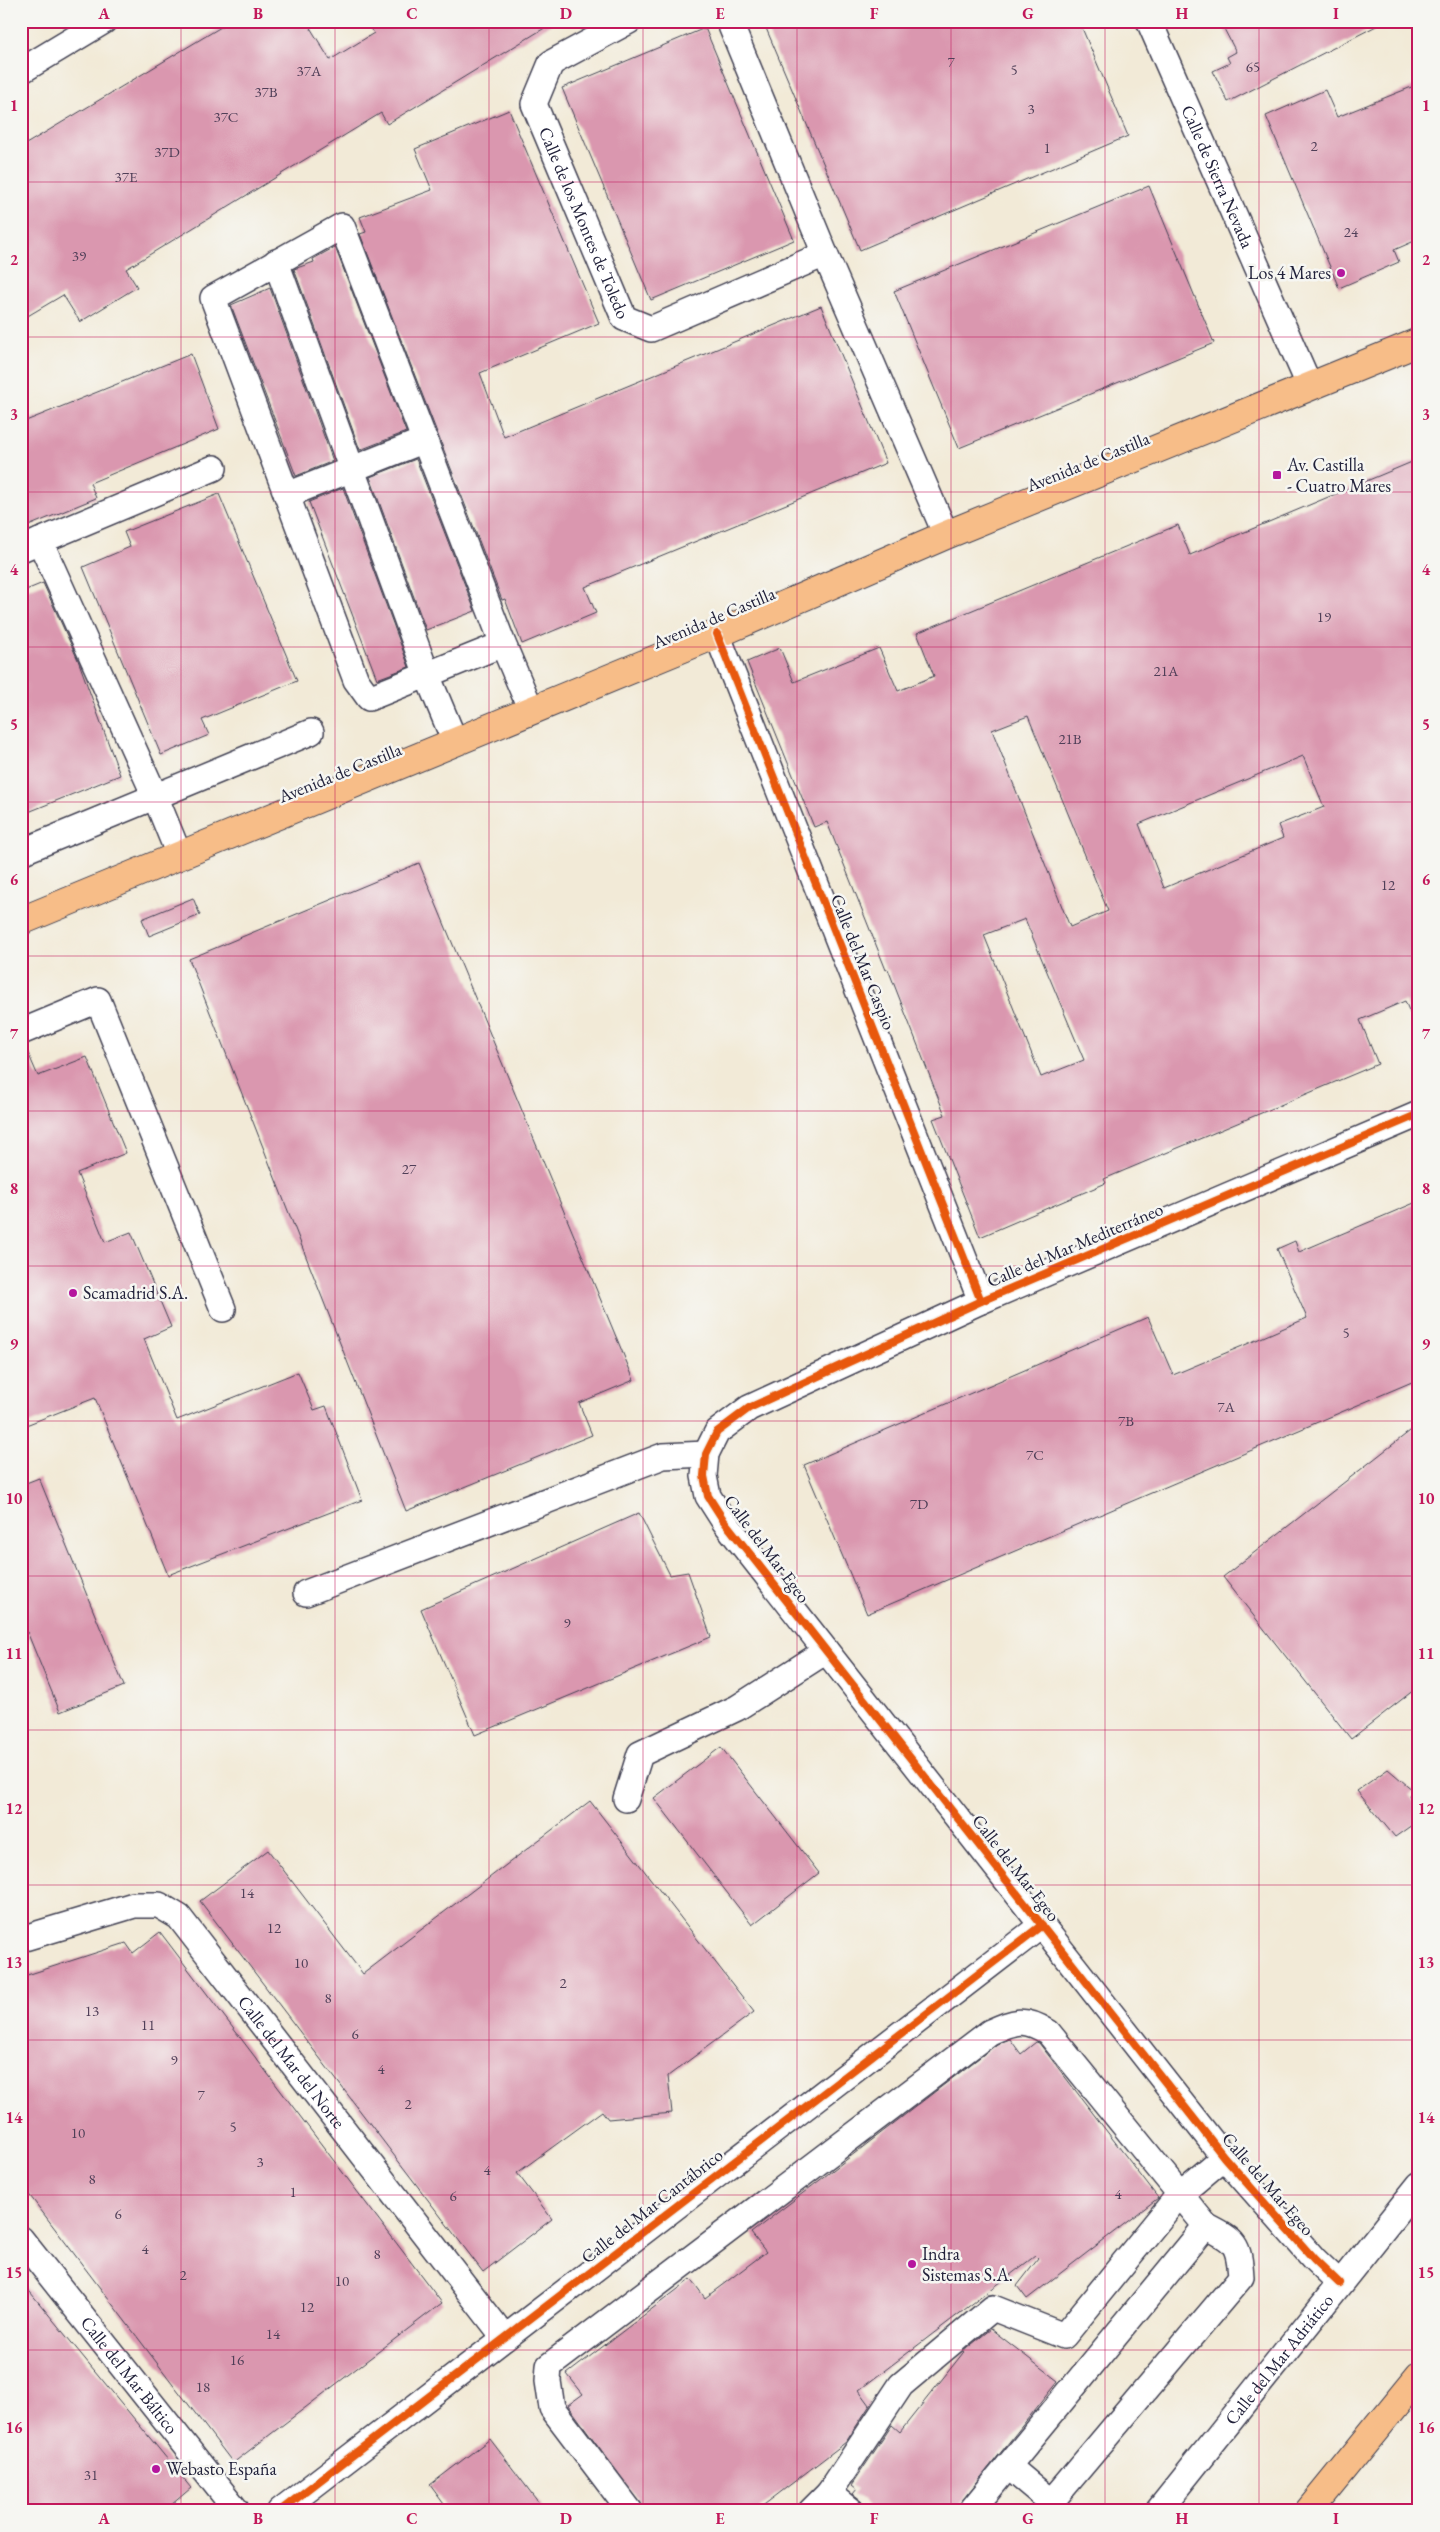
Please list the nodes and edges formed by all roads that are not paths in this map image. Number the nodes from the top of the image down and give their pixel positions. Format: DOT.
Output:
graph roads {
  1 [pos="104,21"];
  2 [pos="629,21"];
  3 [pos="729,21"];
  4 [pos="1149,21"];
  5 [pos="21,71"];
  6 [pos="825,254"];
  7 [pos="276,262"];
  8 [pos="1419,342"];
  9 [pos="1310,387"];
  10 [pos="425,440"];
  11 [pos="214,468"];
  12 [pos="353,469"];
  13 [pos="287,495"];
  14 [pos="946,535"];
  15 [pos="30,545"];
  16 [pos="717,634"];
  17 [pos="503,644"];
  18 [pos="428,675"];
  19 [pos="531,710"];
  20 [pos="311,732"];
  21 [pos="455,742"];
  22 [pos="155,796"];
  23 [pos="21,852"];
  24 [pos="179,855"];
  25 [pos="21,921"];
  26 [pos="21,1032"];
  27 [pos="1419,1114"];
  28 [pos="981,1302"];
  29 [pos="222,1309"];
  30 [pos="706,1454"];
  31 [pos="306,1593"];
  32 [pos="826,1651"];
  33 [pos="626,1799"];
  34 [pos="1042,1926"];
  35 [pos="21,1939"];
  36 [pos="1224,2157"];
  37 [pos="1419,2185"];
  38 [pos="1179,2195"];
  39 [pos="1206,2226"];
  40 [pos="21,2239"];
  41 [pos="1339,2282"];
  42 [pos="505,2338"];
  43 [pos="1419,2376"];
  44 [pos="1008,2466"];
  45 [pos="829,2493"];
  46 [pos="237,2511"];
  47 [pos="280,2511"];
  48 [pos="630,2511"];
  49 [pos="810,2511"];
  50 [pos="852,2511"];
  51 [pos="971,2511"];
  52 [pos="1158,2511"];
  53 [pos="1309,2511"];
  1 -- 5 [label="street"];
  2 -- 6 [label="street, Calle de los Montes de Toledo"];
  3 -- 6 [label="street"];
  4 -- 9 [label="street, Calle de Sierra Nevada"];
  6 -- 14 [label="street"];
  7 -- 10 [label="street"];
  7 -- 12 [label="street"];
  7 -- 13 [label="street"];
  8 -- 9 [label="main road, Avenida de Castilla"];
  9 -- 14 [label="main road, Avenida de Castilla"];
  10 -- 12 [label="street"];
  10 -- 17 [label="street"];
  11 -- 15 [label="street"];
  12 -- 13 [label="street"];
  12 -- 18 [label="street"];
  13 -- 18 [label="street"];
  14 -- 16 [label="main road, Avenida de Castilla"];
  15 -- 22 [label="street"];
  16 -- 19 [label="main road, Avenida de Castilla"];
  16 -- 28 [label="street, Calle del Mar Caspio"];
  17 -- 18 [label="street"];
  17 -- 19 [label="street"];
  18 -- 21 [label="street"];
  19 -- 21 [label="main road, Avenida de Castilla"];
  20 -- 22 [label="street"];
  21 -- 24 [label="main road, Avenida de Castilla"];
  22 -- 23 [label="street"];
  22 -- 24 [label="street"];
  24 -- 25 [label="main road, Avenida de Castilla"];
  26 -- 29 [label="street"];
  27 -- 28 [label="street, Calle del Mar Mediterráneo"];
  28 -- 30 [label="street, Calle del Mar Mediterráneo"];
  30 -- 31 [label="street"];
  30 -- 32 [label="street, Calle del Mar Egeo"];
  32 -- 33 [label="street"];
  32 -- 34 [label="street, Calle del Mar Egeo"];
  34 -- 36 [label="street, Calle del Mar Egeo"];
  34 -- 42 [label="street, Calle del Mar Cantábrico"];
  35 -- 42 [label="street, Calle del Mar del Norte"];
  36 -- 38 [label="street"];
  36 -- 41 [label="street, Calle del Mar Egeo"];
  37 -- 41 [label="street, Calle del Mar Adriático"];
  38 -- 39 [label="street"];
  38 -- 45 [label="street"];
  38 -- 48 [label="street"];
  39 -- 44 [label="street"];
  39 -- 44 [label="street"];
  40 -- 46 [label="street, Calle del Mar Báltico"];
  41 -- 52 [label="street, Calle del Mar Adriático"];
  42 -- 47 [label="street, Calle del Mar Cantábrico"];
  43 -- 53 [label="main road"];
  44 -- 51 [label="street"];
  45 -- 49 [label="street"];
  45 -- 50 [label="street"];
}
